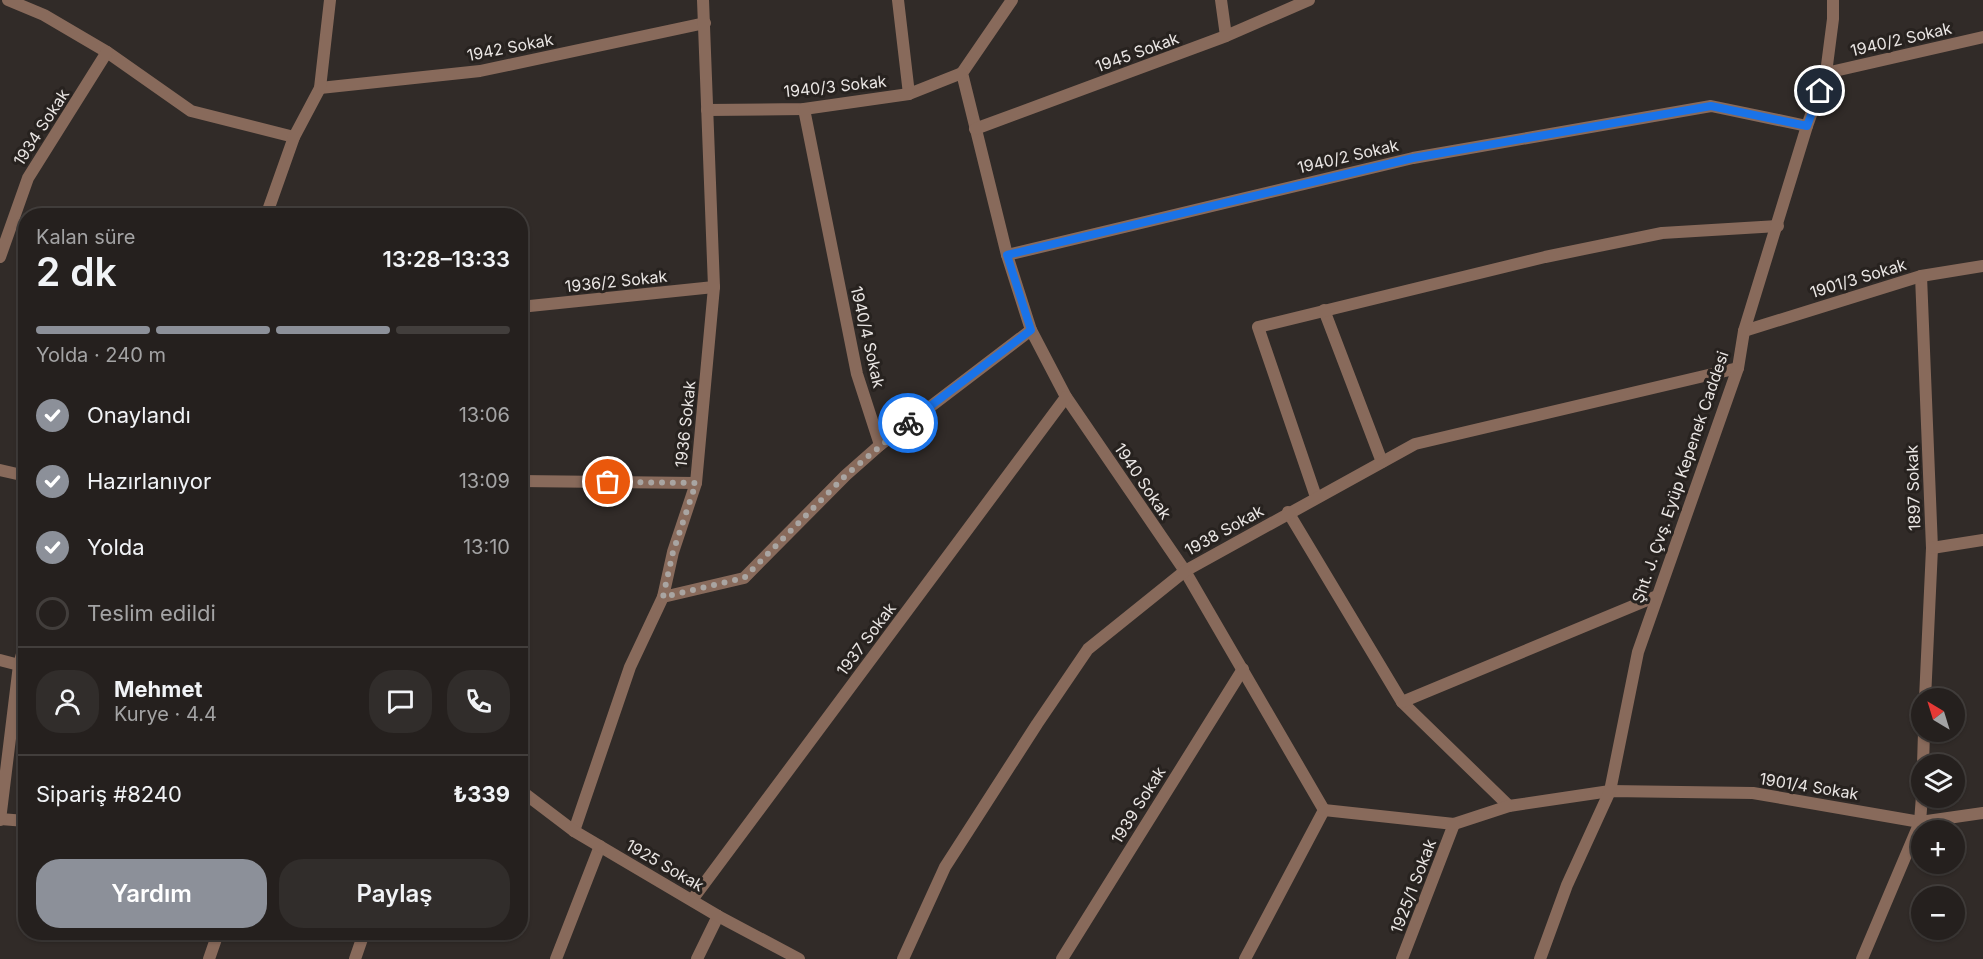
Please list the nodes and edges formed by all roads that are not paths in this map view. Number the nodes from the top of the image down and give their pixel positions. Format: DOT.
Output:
graph roads {
  1 [pos="8,0"];
  2 [pos="330,0"];
  3 [pos="703,0"];
  4 [pos="898,0"];
  5 [pos="1012,0"];
  6 [pos="1221,0"];
  7 [pos="1309,0"];
  8 [pos="1833,0"];
  9 [pos="705,22"];
  10 [pos="1226,36"];
  11 [pos="1983,37"];
  12 [pos="107,52"];
  13 [pos="962,73"];
  14 [pos="1826,73"];
  15 [pos="320,88"];
  16 [pos="909,94"];
  17 [pos="804,109"];
  18 [pos="707,110"];
  19 [pos="1807,126"];
  20 [pos="975,129"];
  21 [pos="294,137"];
  22 [pos="269,208"];
  23 [pos="1778,226"];
  24 [pos="1007,255"];
  25 [pos="0,257"];
  26 [pos="1983,266"];
  27 [pos="1921,276"];
  28 [pos="714,287"];
  29 [pos="528,306"];
  30 [pos="1324,310"];
  31 [pos="1031,330"];
  32 [pos="1744,331"];
  33 [pos="1738,368"];
  34 [pos="1066,397"];
  35 [pos="880,445"];
  36 [pos="1382,462"];
  37 [pos="0,470"];
  38 [pos="18,474"];
  39 [pos="528,481"];
  40 [pos="696,483"];
  41 [pos="1316,497"];
  42 [pos="1288,512"];
  43 [pos="1983,540"];
  44 [pos="1932,548"];
  45 [pos="1185,570"];
  46 [pos="1657,596"];
  47 [pos="663,597"];
  48 [pos="0,660"];
  49 [pos="18,665"];
  50 [pos="1243,669"];
  51 [pos="18,673"];
  52 [pos="1926,688"];
  53 [pos="1402,702"];
  54 [pos="1610,791"];
  55 [pos="528,796"];
  56 [pos="1509,806"];
  57 [pos="1324,810"];
  58 [pos="1983,813"];
  59 [pos="0,819"];
  60 [pos="18,820"];
  61 [pos="1911,820"];
  62 [pos="1934,820"];
  63 [pos="1454,824"];
  64 [pos="574,831"];
  65 [pos="1911,843"];
  66 [pos="600,846"];
  67 [pos="692,900"];
  68 [pos="718,916"];
  69 [pos="216,940"];
  70 [pos="362,940"];
  71 [pos="209,959"];
  72 [pos="355,959"];
  73 [pos="556,959"];
  74 [pos="697,959"];
  75 [pos="799,959"];
  76 [pos="903,959"];
  77 [pos="1062,959"];
  78 [pos="1245,959"];
  79 [pos="1402,959"];
  80 [pos="1540,959"];
  81 [pos="1862,959"];
  1 -- 12 [label="street"];
  2 -- 15 [label="street"];
  3 -- 9 [label="street, 1936 Sokak"];
  4 -- 16 [label="street"];
  5 -- 13 [label="street"];
  6 -- 10 [label="street"];
  7 -- 10 [label="street, 1945 Sokak"];
  8 -- 14 [label="street, Şht. J. Çvş. Eyüp Kepenek Caddesi"];
  9 -- 15 [label="street, 1942 Sokak"];
  9 -- 18 [label="street, 1936 Sokak"];
  10 -- 20 [label="street, 1945 Sokak"];
  11 -- 14 [label="street, 1940/2 Sokak"];
  12 -- 21 [label="street"];
  12 -- 25 [label="street, 1934 Sokak"];
  13 -- 16 [label="street, 1940/3 Sokak"];
  13 -- 20 [label="street, 1940 Sokak"];
  14 -- 19 [label="street, Şht. J. Çvş. Eyüp Kepenek Caddesi"];
  15 -- 21 [label="street"];
  16 -- 17 [label="street, 1940/3 Sokak"];
  17 -- 18 [label="street, 1940/3 Sokak"];
  17 -- 35 [label="street, 1940/4 Sokak"];
  18 -- 28 [label="street, 1936 Sokak"];
  19 -- 23 [label="street, Şht. J. Çvş. Eyüp Kepenek Caddesi"];
  19 -- 24 [label="street, 1940/2 Sokak"];
  20 -- 24 [label="street, 1940 Sokak"];
  21 -- 22 [label="street"];
  23 -- 30 [label="street"];
  23 -- 32 [label="street, Şht. J. Çvş. Eyüp Kepenek Caddesi"];
  24 -- 31 [label="street, 1940 Sokak"];
  26 -- 27 [label="street, 1901/3 Sokak"];
  27 -- 32 [label="street, 1901/3 Sokak"];
  27 -- 44 [label="street, 1897 Sokak"];
  28 -- 29 [label="street, 1936/2 Sokak"];
  28 -- 40 [label="street, 1936 Sokak"];
  30 -- 36 [label="street"];
  30 -- 41 [label="street"];
  31 -- 34 [label="street, 1940 Sokak"];
  31 -- 35 [label="street"];
  32 -- 33 [label="street, Şht. J. Çvş. Eyüp Kepenek Caddesi"];
  33 -- 36 [label="street, 1938 Sokak"];
  33 -- 46 [label="street, Şht. J. Çvş. Eyüp Kepenek Caddesi"];
  34 -- 45 [label="street, 1940 Sokak"];
  34 -- 67 [label="street, 1937 Sokak"];
  35 -- 47 [label="street"];
  36 -- 41 [label="street, 1938 Sokak"];
  37 -- 38 [label="street"];
  39 -- 40 [label="street"];
  40 -- 47 [label="street, 1936 Sokak"];
  41 -- 42 [label="street, 1938 Sokak"];
  42 -- 45 [label="street, 1938 Sokak"];
  42 -- 53 [label="street"];
  43 -- 44 [label="street"];
  44 -- 52 [label="street, 1897 Sokak"];
  45 -- 50 [label="street, 1940 Sokak"];
  45 -- 76 [label="street, 1938 Sokak"];
  46 -- 53 [label="street"];
  46 -- 54 [label="street, Şht. J. Çvş. Eyüp Kepenek Caddesi"];
  47 -- 64 [label="street, 1936 Sokak"];
  48 -- 49 [label="street"];
  50 -- 57 [label="street, 1940 Sokak"];
  50 -- 77 [label="street, 1939 Sokak"];
  51 -- 59 [label="street"];
  53 -- 56 [label="street"];
  54 -- 56 [label="street, 1901/4 Sokak"];
  54 -- 61 [label="street, 1901/4 Sokak"];
  54 -- 80 [label="street, Şht. J. Çvş. Eyüp Kepenek Caddesi"];
  55 -- 64 [label="street, 1925 Sokak"];
  56 -- 63 [label="street, 1901/4 Sokak"];
  57 -- 63 [label="street"];
  57 -- 78 [label="street"];
  58 -- 62 [label="street, 1901/4 Sokak"];
  59 -- 60 [label="street"];
  63 -- 79 [label="street, 1925/1 Sokak"];
  64 -- 66 [label="street, 1925 Sokak"];
  65 -- 81 [label="street"];
  66 -- 67 [label="street, 1925 Sokak"];
  66 -- 73 [label="street"];
  67 -- 68 [label="street, 1925 Sokak"];
  68 -- 74 [label="street"];
  68 -- 75 [label="street, 1925 Sokak"];
  69 -- 71 [label="street"];
  70 -- 72 [label="street"];
}
